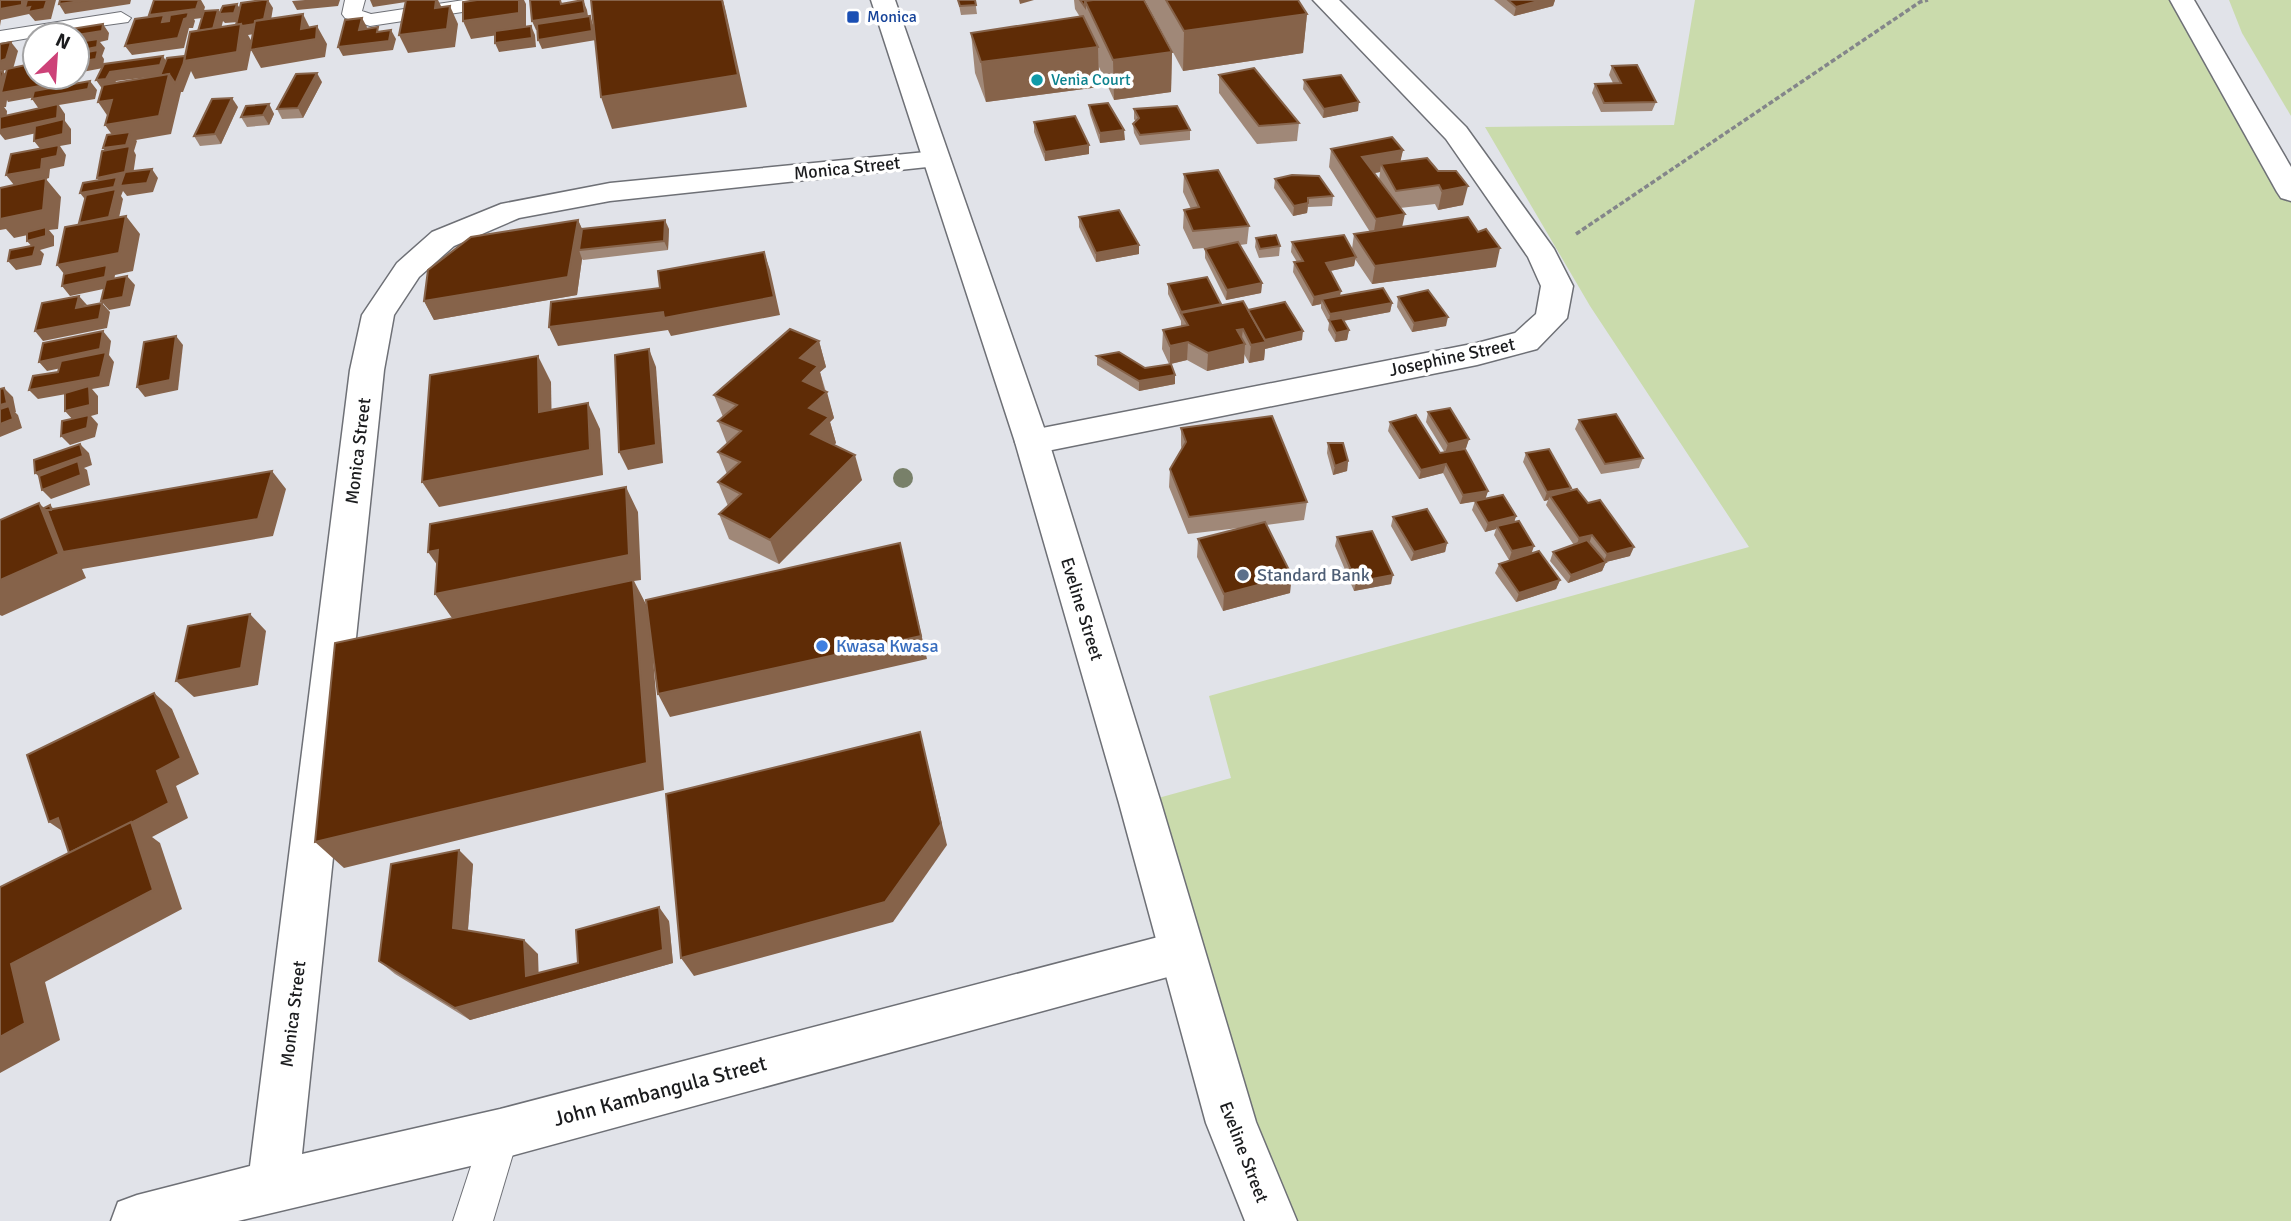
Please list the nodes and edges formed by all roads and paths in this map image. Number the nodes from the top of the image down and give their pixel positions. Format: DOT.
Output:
graph roads {
  1 [pos="355,0"];
  2 [pos="502,0"];
  3 [pos="883,0"];
  4 [pos="1325,0"];
  5 [pos="1928,0"];
  6 [pos="2182,0"];
  7 [pos="121,18"];
  8 [pos="0,37"];
  9 [pos="936,159"];
  10 [pos="2291,192"];
  11 [pos="1543,256"];
  12 [pos="1032,442"];
  13 [pos="1181,953"];
  14 [pos="500,1134"];
  15 [pos="273,1186"];
  16 [pos="136,1221"];
  17 [pos="473,1221"];
  18 [pos="1271,1221"];
  1 -- 2 [label="lane"];
  3 -- 9 [label="street, Eveline Street"];
  4 -- 11 [label="street, Josephine Street"];
  5 -- 11 [label="path"];
  6 -- 10 [label="street"];
  7 -- 8 [label="lane"];
  9 -- 12 [label="street, Eveline Street"];
  9 -- 15 [label="street, Monica Street"];
  11 -- 12 [label="street, Josephine Street"];
  12 -- 13 [label="street, Eveline Street"];
  13 -- 14 [label="street, John Kambangula Street"];
  13 -- 18 [label="street, Eveline Street"];
  14 -- 15 [label="street, John Kambangula Street"];
  14 -- 17 [label="lane"];
  15 -- 16 [label="street, John Kambangula Street"];
}
